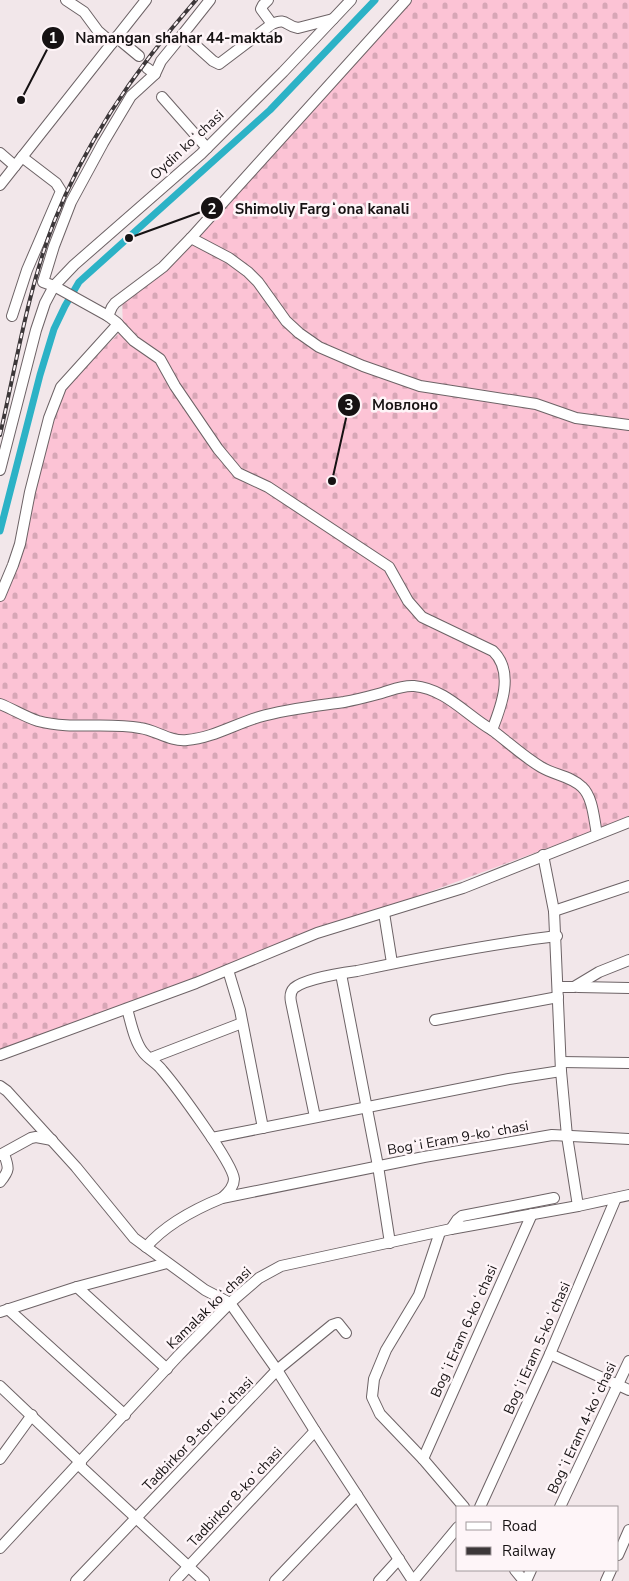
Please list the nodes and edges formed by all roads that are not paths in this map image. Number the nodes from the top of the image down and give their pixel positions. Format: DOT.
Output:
graph roads {
  1 [pos="66,0"];
  2 [pos="146,0"];
  3 [pos="210,0"];
  4 [pos="268,0"];
  5 [pos="351,0"];
  6 [pos="406,0"];
  7 [pos="334,18"];
  8 [pos="272,24"];
  9 [pos="184,34"];
  10 [pos="114,40"];
  11 [pos="138,56"];
  12 [pos="162,98"];
  13 [pos="207,148"];
  14 [pos="0,153"];
  15 [pos="22,157"];
  16 [pos="15,166"];
  17 [pos="0,185"];
  18 [pos="191,238"];
  19 [pos="56,288"];
  20 [pos="12,316"];
  21 [pos="108,316"];
  22 [pos="118,324"];
  23 [pos="629,425"];
  24 [pos="0,470"];
  25 [pos="0,596"];
  26 [pos="0,704"];
  27 [pos="492,730"];
  28 [pos="629,822"];
  29 [pos="597,834"];
  30 [pos="543,855"];
  31 [pos="629,886"];
  32 [pos="554,911"];
  33 [pos="384,913"];
  34 [pos="557,936"];
  35 [pos="629,960"];
  36 [pos="392,963"];
  37 [pos="228,970"];
  38 [pos="341,974"];
  39 [pos="574,987"];
  40 [pos="629,988"];
  41 [pos="558,992"];
  42 [pos="126,1009"];
  43 [pos="435,1020"];
  44 [pos="242,1023"];
  45 [pos="0,1055"];
  46 [pos="151,1058"];
  47 [pos="629,1063"];
  48 [pos="561,1066"];
  49 [pos="0,1086"];
  50 [pos="366,1107"];
  51 [pos="315,1117"];
  52 [pos="263,1128"];
  53 [pos="566,1136"];
  54 [pos="212,1138"];
  55 [pos="629,1139"];
  56 [pos="53,1140"];
  57 [pos="2,1154"];
  58 [pos="378,1166"];
  59 [pos="0,1182"];
  60 [pos="629,1195"];
  61 [pos="222,1198"];
  62 [pos="554,1198"];
  63 [pos="616,1198"];
  64 [pos="578,1206"];
  65 [pos="532,1214"];
  66 [pos="451,1229"];
  67 [pos="440,1232"];
  68 [pos="390,1243"];
  69 [pos="146,1247"];
  70 [pos="167,1262"];
  71 [pos="77,1287"];
  72 [pos="230,1304"];
  73 [pos="4,1310"];
  74 [pos="346,1333"];
  75 [pos="550,1354"];
  76 [pos="629,1361"];
  77 [pos="167,1369"];
  78 [pos="277,1370"];
  79 [pos="618,1384"];
  80 [pos="0,1386"];
  81 [pos="629,1390"];
  82 [pos="32,1415"];
  83 [pos="125,1415"];
  84 [pos="314,1431"];
  85 [pos="0,1459"];
  86 [pos="422,1459"];
  87 [pos="80,1464"];
  88 [pos="357,1495"];
  89 [pos="463,1506"];
  90 [pos="480,1506"];
  91 [pos="560,1506"];
  92 [pos="136,1519"];
  93 [pos="456,1529"];
  94 [pos="629,1530"];
  95 [pos="0,1548"];
  96 [pos="619,1553"];
  97 [pos="400,1559"];
  98 [pos="188,1567"];
  99 [pos="516,1571"];
  100 [pos="76,1581"];
  101 [pos="175,1581"];
  102 [pos="204,1581"];
  103 [pos="275,1581"];
  104 [pos="379,1581"];
  105 [pos="413,1581"];
  106 [pos="525,1581"];
  1 -- 10 [label="street"];
  2 -- 10 [label="street"];
  3 -- 9 [label="street"];
  4 -- 8 [label="street"];
  5 -- 7 [label="street, Oydin koʻchasi"];
  6 -- 18 [label="street"];
  7 -- 8 [label="street"];
  7 -- 13 [label="street, Oydin koʻchasi"];
  8 -- 9 [label="street"];
  9 -- 19 [label="street"];
  10 -- 11 [label="street"];
  10 -- 15 [label="street"];
  12 -- 13 [label="street"];
  13 -- 19 [label="street, Oydin koʻchasi"];
  14 -- 16 [label="street"];
  15 -- 16 [label="street"];
  15 -- 20 [label="street"];
  16 -- 17 [label="street"];
  18 -- 21 [label="street"];
  18 -- 23 [label="street"];
  19 -- 21 [label="street"];
  19 -- 24 [label="street, Oydin koʻchasi"];
  21 -- 22 [label="street"];
  22 -- 25 [label="street"];
  22 -- 27 [label="street"];
  26 -- 27 [label="street"];
  27 -- 29 [label="street"];
  28 -- 29 [label="street"];
  29 -- 30 [label="street"];
  30 -- 32 [label="street"];
  30 -- 33 [label="street"];
  31 -- 32 [label="street"];
  32 -- 34 [label="street"];
  33 -- 36 [label="street"];
  33 -- 37 [label="street"];
  34 -- 36 [label="street"];
  34 -- 41 [label="street"];
  35 -- 39 [label="street"];
  36 -- 38 [label="street"];
  37 -- 42 [label="street"];
  37 -- 44 [label="street"];
  38 -- 50 [label="street"];
  38 -- 51 [label="street"];
  39 -- 40 [label="street"];
  39 -- 41 [label="street"];
  41 -- 43 [label="street"];
  41 -- 48 [label="street"];
  42 -- 45 [label="street"];
  42 -- 46 [label="street"];
  44 -- 46 [label="street"];
  44 -- 52 [label="street"];
  46 -- 54 [label="street"];
  47 -- 48 [label="street"];
  48 -- 50 [label="street"];
  48 -- 53 [label="street"];
  49 -- 56 [label="street"];
  50 -- 51 [label="street"];
  50 -- 58 [label="street"];
  51 -- 52 [label="street"];
  52 -- 54 [label="street"];
  53 -- 55 [label="street, Bogʻi Eram 9-koʻchasi"];
  53 -- 58 [label="street, Bogʻi Eram 9-koʻchasi"];
  53 -- 64 [label="street"];
  54 -- 61 [label="street"];
  56 -- 57 [label="street"];
  56 -- 69 [label="street"];
  57 -- 59 [label="street"];
  58 -- 61 [label="street, Bogʻi Eram 9-koʻchasi"];
  58 -- 68 [label="street"];
  60 -- 63 [label="street, Kamalak koʻchasi"];
  61 -- 69 [label="street, Bogʻi Eram 9-koʻchasi"];
  62 -- 66 [label="street"];
  63 -- 64 [label="street, Kamalak koʻchasi"];
  63 -- 75 [label="street, Bogʻi Eram 5-koʻchasi"];
  64 -- 65 [label="street, Kamalak koʻchasi"];
  65 -- 66 [label="street, Kamalak koʻchasi"];
  65 -- 86 [label="street, Bogʻi Eram 6-koʻchasi"];
  66 -- 67 [label="street, Kamalak koʻchasi"];
  67 -- 68 [label="street, Kamalak koʻchasi"];
  67 -- 86 [label="street"];
  68 -- 72 [label="street, Kamalak koʻchasi"];
  69 -- 70 [label="street"];
  70 -- 71 [label="street"];
  70 -- 72 [label="street"];
  71 -- 73 [label="street"];
  71 -- 77 [label="street"];
  72 -- 77 [label="street, Kamalak koʻchasi"];
  72 -- 78 [label="street"];
  73 -- 83 [label="street"];
  74 -- 78 [label="street, Tadbirkor 9-tor koʻchasi"];
  75 -- 79 [label="street"];
  75 -- 90 [label="street, Bogʻi Eram 5-koʻchasi"];
  76 -- 79 [label="street, Bogʻi Eram 4-koʻchasi"];
  77 -- 83 [label="street, Kamalak koʻchasi"];
  78 -- 84 [label="street"];
  78 -- 92 [label="street, Tadbirkor 9-tor koʻchasi"];
  79 -- 81 [label="street"];
  79 -- 91 [label="street, Bogʻi Eram 4-koʻchasi"];
  80 -- 82 [label="street"];
  82 -- 85 [label="street"];
  82 -- 87 [label="street"];
  83 -- 87 [label="street, Kamalak koʻchasi"];
  84 -- 88 [label="street"];
  84 -- 98 [label="street, Tadbirkor 8-koʻchasi"];
  86 -- 89 [label="street"];
  87 -- 92 [label="street"];
  87 -- 95 [label="street, Kamalak koʻchasi"];
  88 -- 97 [label="street"];
  88 -- 103 [label="street"];
  92 -- 98 [label="street"];
  92 -- 100 [label="street, Tadbirkor 9-tor koʻchasi"];
  93 -- 105 [label="street"];
  94 -- 96 [label="street"];
  97 -- 104 [label="street"];
  97 -- 105 [label="street"];
  98 -- 101 [label="street, Tadbirkor 8-koʻchasi"];
  98 -- 102 [label="street"];
  99 -- 106 [label="street"];
}
